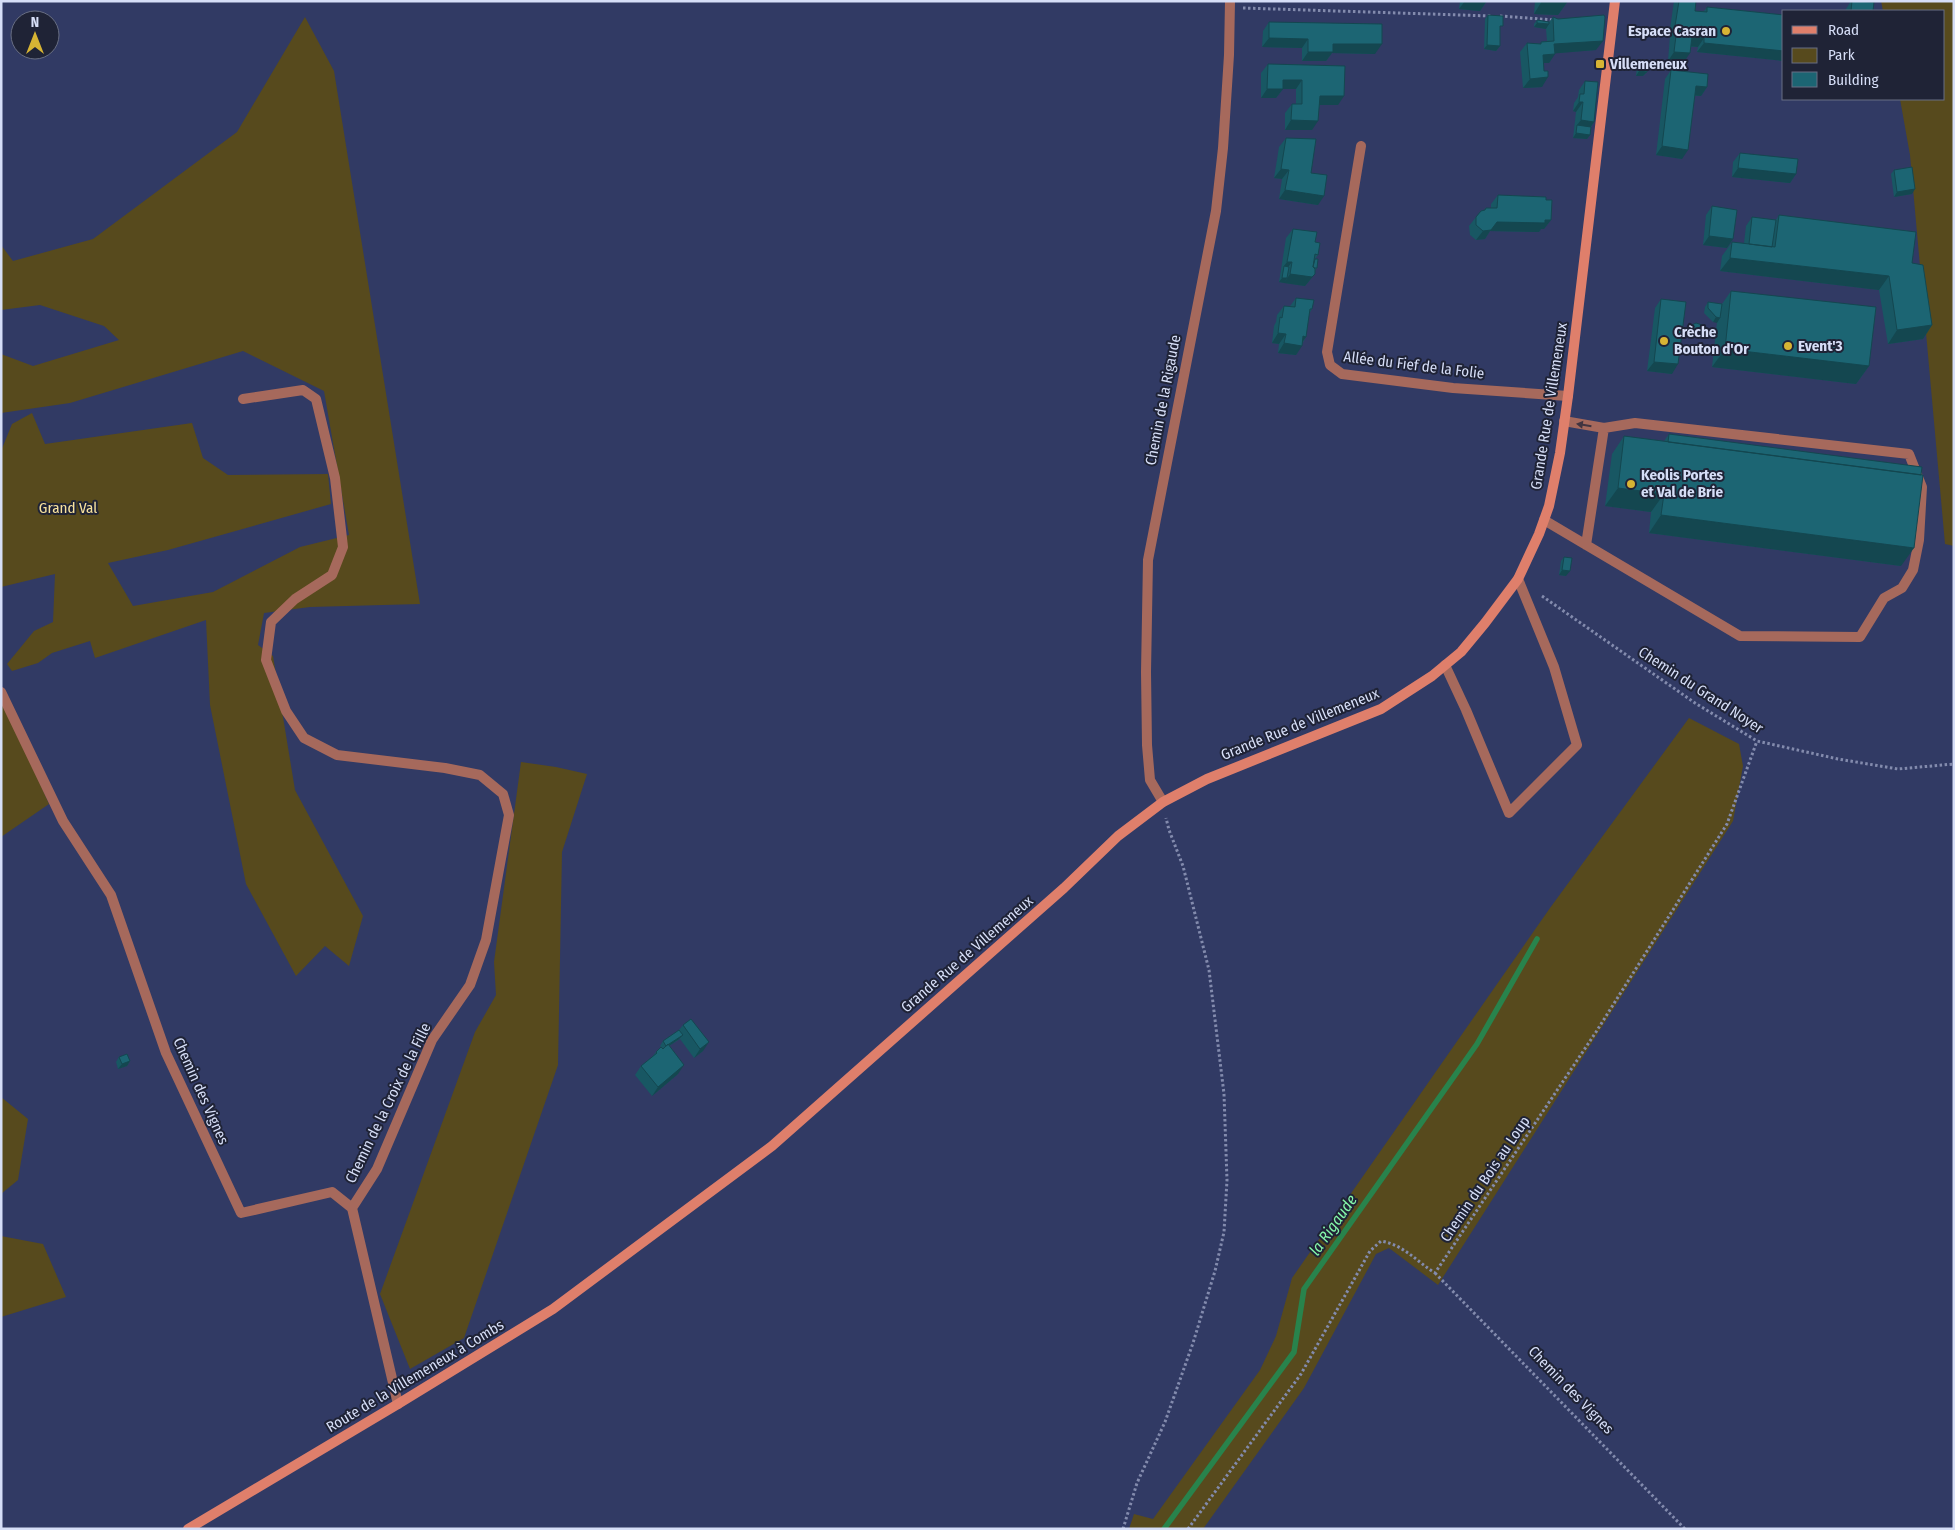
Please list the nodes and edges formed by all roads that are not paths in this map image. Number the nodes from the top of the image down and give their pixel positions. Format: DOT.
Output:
graph roads {
  1 [pos="1615,1"];
  2 [pos="1230,4"];
  3 [pos="1361,146"];
  4 [pos="1568,396"];
  5 [pos="243,399"];
  6 [pos="1564,422"];
  7 [pos="1604,428"];
  8 [pos="1544,520"];
  9 [pos="1586,545"];
  10 [pos="1518,579"];
  11 [pos="1445,665"];
  12 [pos="1,692"];
  13 [pos="1163,802"];
  14 [pos="352,1208"];
  15 [pos="650,1237"];
  16 [pos="398,1404"];
  17 [pos="188,1529"];
  1 -- 4 [label="main road, Grande Rue de Villemeneux"];
  2 -- 13 [label="street, Chemin de la Rigaude"];
  3 -- 4 [label="street, Allée du Fief de la Folie"];
  4 -- 6 [label="main road, Grande Rue de Villemeneux"];
  5 -- 14 [label="street, Chemin de la Croix de la Fille"];
  7 -- 6 [label="street, one-way"];
  6 -- 8 [label="main road, Grande Rue de Villemeneux"];
  7 -- 9 [label="street"];
  7 -- 9 [label="street"];
  8 -- 9 [label="street"];
  8 -- 10 [label="main road, Grande Rue de Villemeneux"];
  10 -- 11 [label="main road, Grande Rue de Villemeneux"];
  10 -- 11 [label="street"];
  11 -- 13 [label="main road, Grande Rue de Villemeneux"];
  12 -- 14 [label="street, Chemin des Vignes"];
  13 -- 15 [label="main road, Grande Rue de Villemeneux"];
  14 -- 16 [label="street"];
  15 -- 16 [label="main road, Route de la Villemeneux à Combs"];
  16 -- 17 [label="main road, Route de la Villemeneux à Combs"];
}
